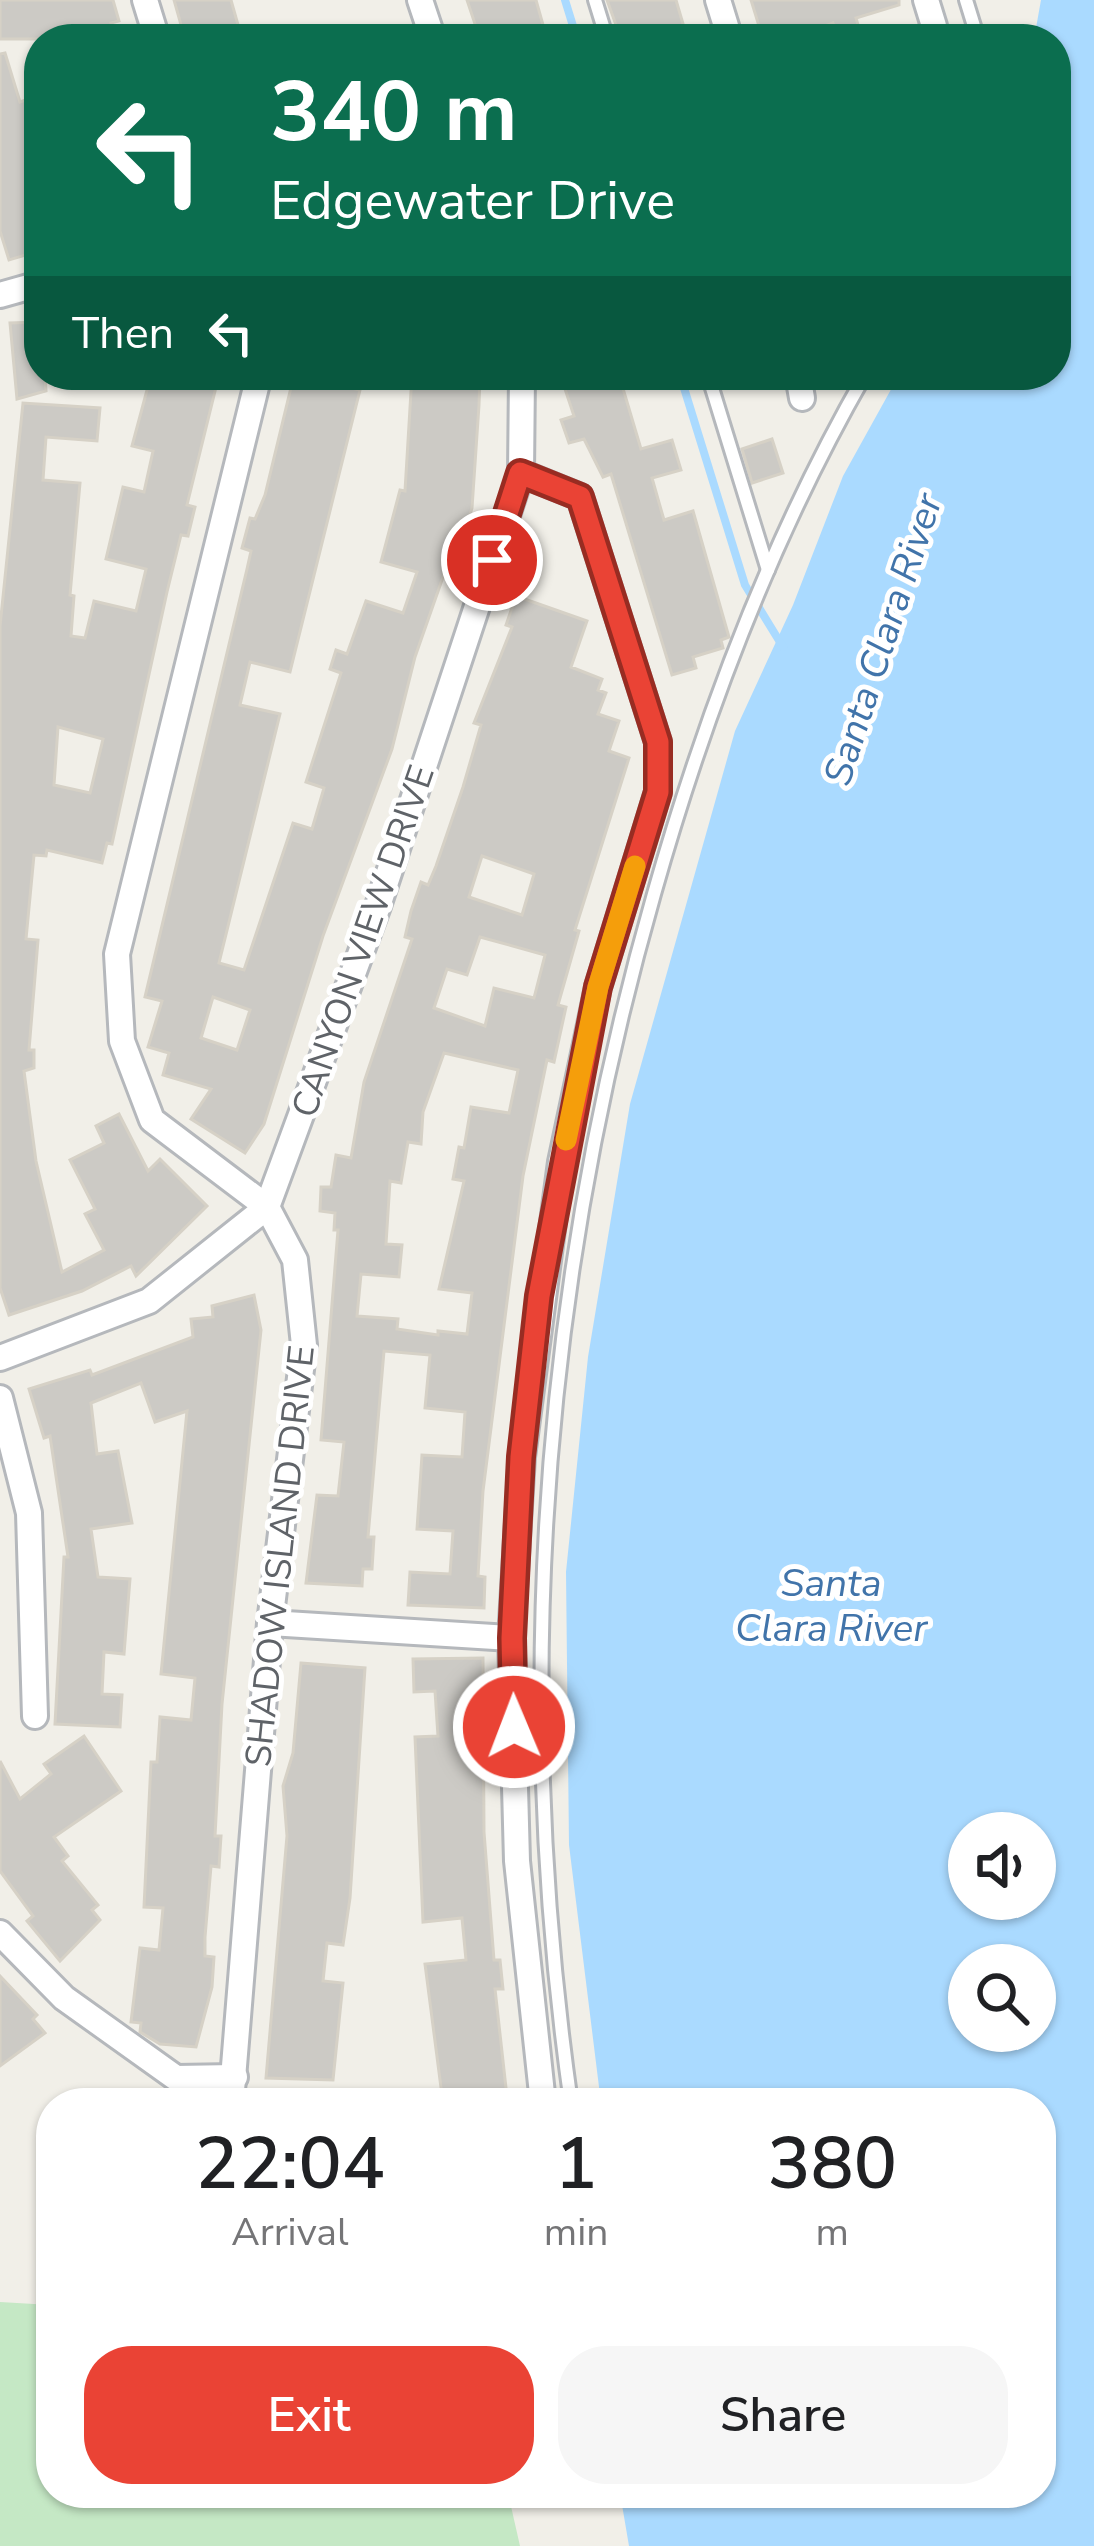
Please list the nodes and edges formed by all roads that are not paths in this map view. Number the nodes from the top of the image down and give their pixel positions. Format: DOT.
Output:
graph roads {
  1 [pos="255,390"];
  2 [pos="522,390"];
  3 [pos="712,390"];
  4 [pos="856,390"];
  5 [pos="520,473"];
  6 [pos="765,577"];
  7 [pos="267,1207"];
  8 [pos="0,1358"];
  9 [pos="0,1398"];
  10 [pos="270,1623"];
  11 [pos="540,1631"];
  12 [pos="512,1638"];
  13 [pos="35,1716"];
  14 [pos="0,1933"];
  15 [pos="235,2077"];
  16 [pos="233,2088"];
  17 [pos="541,2088"];
  18 [pos="569,2088"];
  1 -- 7 [label="street, SHADOW ISLAND DRIVE"];
  2 -- 5 [label="street, CANYON VIEW DRIVE"];
  3 -- 6 [label="lane"];
  4 -- 6 [label="lane"];
  5 -- 7 [label="street, CANYON VIEW DRIVE"];
  5 -- 12 [label="street"];
  6 -- 11 [label="lane"];
  7 -- 8 [label="street"];
  7 -- 10 [label="street, SHADOW ISLAND DRIVE"];
  9 -- 13 [label="street"];
  10 -- 12 [label="street"];
  10 -- 15 [label="street, SHADOW ISLAND DRIVE"];
  11 -- 12 [label="lane"];
  11 -- 18 [label="lane"];
  12 -- 17 [label="street"];
  14 -- 15 [label="street"];
  15 -- 16 [label="street, SHADOW ISLAND DRIVE"];
}
